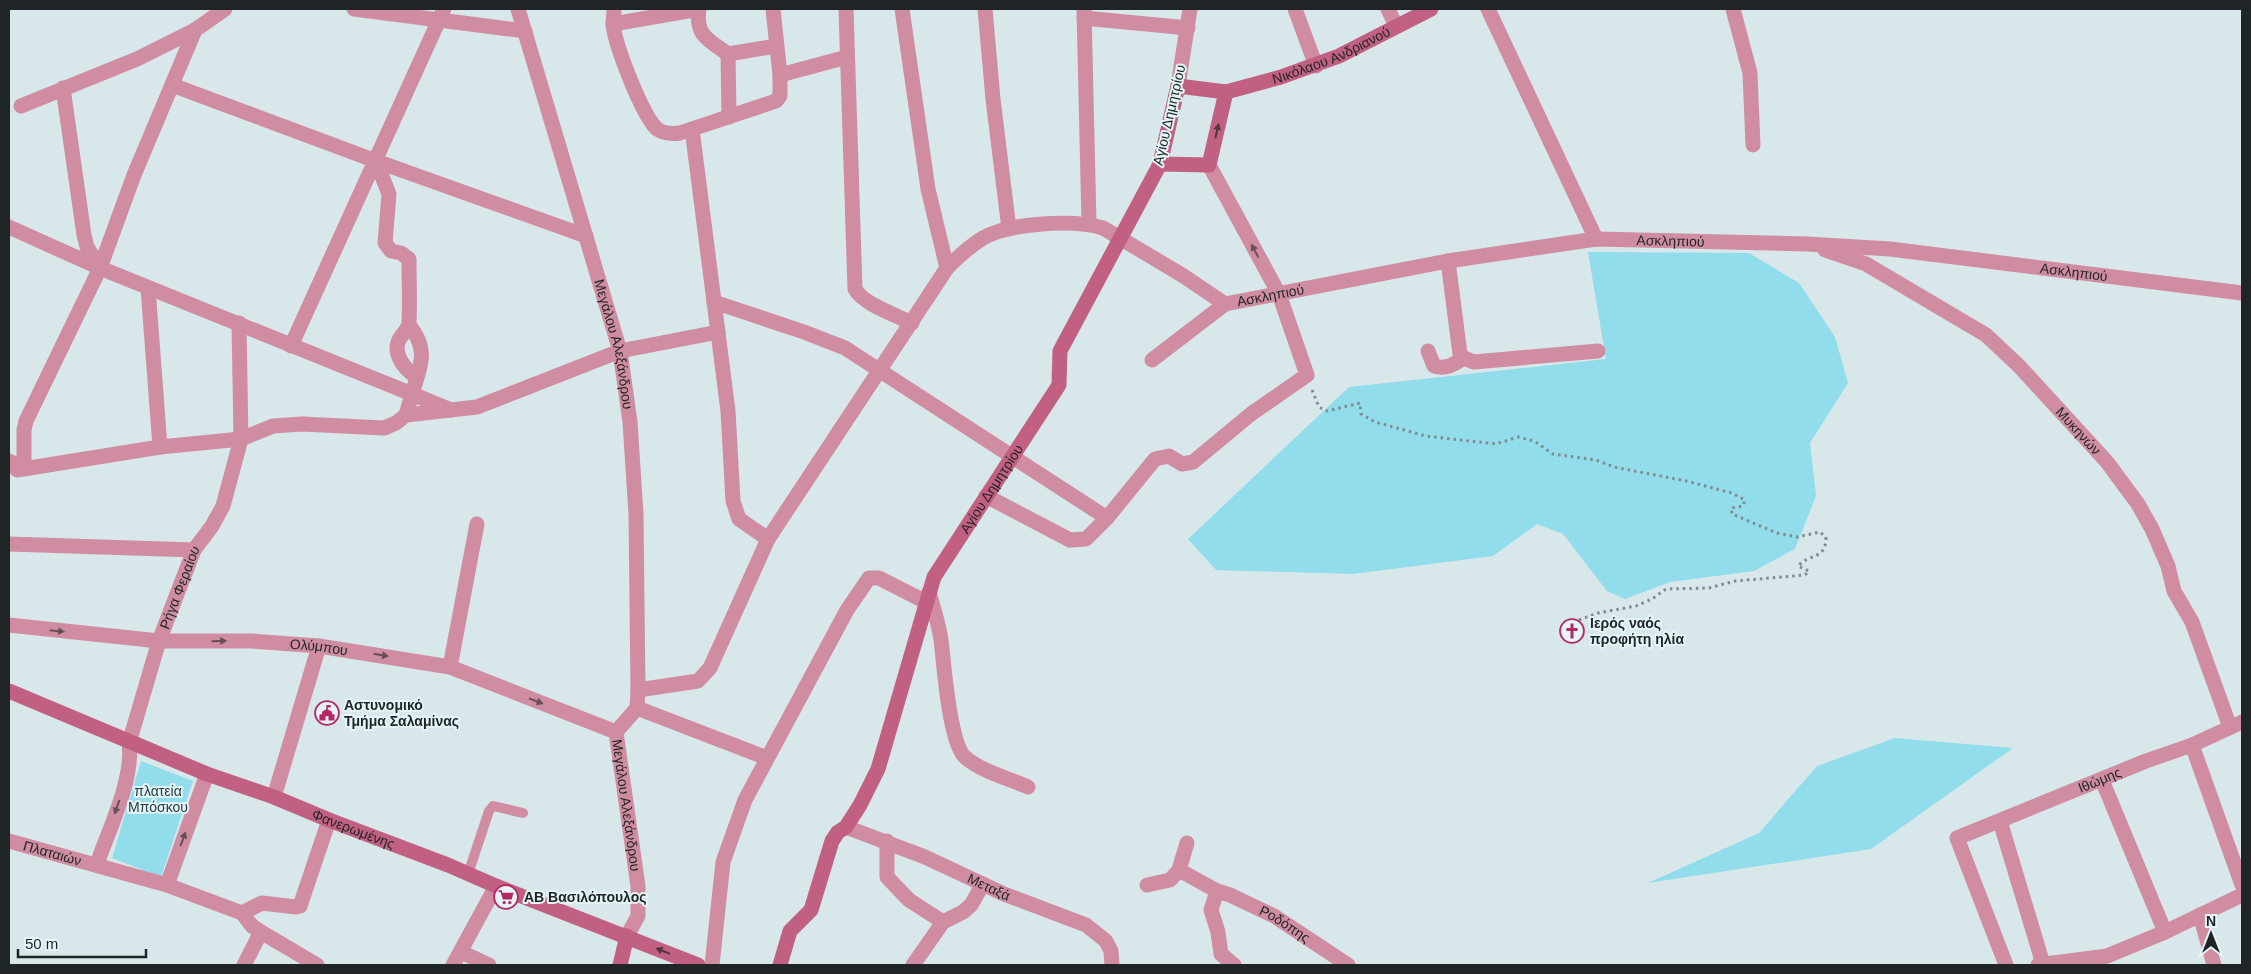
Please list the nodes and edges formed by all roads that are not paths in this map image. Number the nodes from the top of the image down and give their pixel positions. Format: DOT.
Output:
graph roads {
  1 [pos="224,9"];
  2 [pos="354,9"];
  3 [pos="518,9"];
  4 [pos="614,9"];
  5 [pos="699,9"];
  6 [pos="773,9"];
  7 [pos="846,9"];
  8 [pos="902,9"];
  9 [pos="985,9"];
  10 [pos="1190,9"];
  11 [pos="1295,9"];
  12 [pos="1388,9"];
  13 [pos="1431,9"];
  14 [pos="1488,9"];
  15 [pos="1733,9"];
  16 [pos="1084,13"];
  17 [pos="442,14"];
  18 [pos="613,24"];
  19 [pos="1396,26"];
  20 [pos="1188,28"];
  21 [pos="195,30"];
  22 [pos="525,31"];
  23 [pos="776,46"];
  24 [pos="728,54"];
  25 [pos="847,57"];
  26 [pos="1316,66"];
  27 [pos="780,75"];
  28 [pos="172,85"];
  29 [pos="1178,86"];
  30 [pos="63,88"];
  31 [pos="1226,92"];
  32 [pos="21,106"];
  33 [pos="729,117"];
  34 [pos="692,129"];
  35 [pos="1753,145"];
  36 [pos="376,161"];
  37 [pos="1160,164"];
  38 [pos="1209,165"];
  39 [pos="1089,224"];
  40 [pos="9,227"];
  41 [pos="1009,229"];
  42 [pos="586,236"];
  43 [pos="1120,238"];
  44 [pos="1596,239"];
  45 [pos="1807,244"];
  46 [pos="1448,261"];
  47 [pos="100,268"];
  48 [pos="947,268"];
  49 [pos="148,288"];
  50 [pos="2242,293"];
  51 [pos="1279,294"];
  52 [pos="714,302"];
  53 [pos="1226,304"];
  54 [pos="239,323"];
  55 [pos="912,323"];
  56 [pos="409,325"];
  57 [pos="718,332"];
  58 [pos="291,346"];
  59 [pos="620,351"];
  60 [pos="1428,351"];
  61 [pos="1598,351"];
  62 [pos="1464,358"];
  63 [pos="1152,360"];
  64 [pos="881,370"];
  65 [pos="417,377"];
  66 [pos="412,394"];
  67 [pos="454,411"];
  68 [pos="406,415"];
  69 [pos="241,439"];
  70 [pos="160,447"];
  71 [pos="1012,454"];
  72 [pos="9,461"];
  73 [pos="24,468"];
  74 [pos="9,473"];
  75 [pos="986,496"];
  76 [pos="1107,518"];
  77 [pos="477,524"];
  78 [pos="768,539"];
  79 [pos="9,544"];
  80 [pos="194,550"];
  81 [pos="928,597"];
  82 [pos="9,625"];
  83 [pos="158,641"];
  84 [pos="319,646"];
  85 [pos="450,667"];
  86 [pos="638,690"];
  87 [pos="9,691"];
  88 [pos="637,708"];
  89 [pos="2236,724"];
  90 [pos="616,732"];
  91 [pos="129,743"];
  92 [pos="2192,745"];
  93 [pos="767,758"];
  94 [pos="207,774"];
  95 [pos="2102,780"];
  96 [pos="1028,787"];
  97 [pos="274,797"];
  98 [pos="523,813"];
  99 [pos="329,820"];
  100 [pos="2000,821"];
  101 [pos="846,827"];
  102 [pos="9,841"];
  103 [pos="887,841"];
  104 [pos="1187,843"];
  105 [pos="97,864"];
  106 [pos="1179,870"];
  107 [pos="468,874"];
  108 [pos="983,884"];
  109 [pos="167,885"];
  110 [pos="1148,885"];
  111 [pos="496,886"];
  112 [pos="2242,886"];
  113 [pos="1217,891"];
  114 [pos="2242,895"];
  115 [pos="242,913"];
  116 [pos="2200,916"];
  117 [pos="943,922"];
  118 [pos="261,932"];
  119 [pos="2166,932"];
  120 [pos="627,936"];
  121 [pos="461,952"];
  122 [pos="2109,961"];
  123 [pos="244,965"];
  124 [pos="317,965"];
  125 [pos="454,965"];
  126 [pos="488,965"];
  127 [pos="620,965"];
  128 [pos="698,965"];
  129 [pos="712,965"];
  130 [pos="780,965"];
  131 [pos="913,965"];
  132 [pos="1112,965"];
  133 [pos="1234,965"];
  134 [pos="1348,965"];
  135 [pos="2006,965"];
  136 [pos="2041,965"];
  137 [pos="2214,965"];
  1 -- 21 [label="street"];
  2 -- 17 [label="street"];
  3 -- 22 [label="street, Μεγάλου Αλεξάνδρου"];
  4 -- 18 [label="street"];
  5 -- 18 [label="street"];
  5 -- 24 [label="street"];
  6 -- 23 [label="street"];
  7 -- 25 [label="street"];
  8 -- 48 [label="street"];
  9 -- 41 [label="street"];
  10 -- 20 [label="street, Αγίου Δημητρίου"];
  11 -- 26 [label="street"];
  12 -- 19 [label="street"];
  13 -- 19 [label="street, Νικόλαου Ανδριανού"];
  14 -- 44 [label="street"];
  15 -- 35 [label="street"];
  16 -- 20 [label="street"];
  16 -- 39 [label="street"];
  17 -- 22 [label="street"];
  17 -- 36 [label="street"];
  18 -- 34 [label="street"];
  19 -- 26 [label="street, Νικόλαου Ανδριανού"];
  20 -- 29 [label="street, Αγίου Δημητρίου"];
  21 -- 28 [label="street"];
  21 -- 30 [label="street"];
  22 -- 42 [label="street, Μεγάλου Αλεξάνδρου"];
  23 -- 24 [label="street"];
  23 -- 27 [label="street"];
  24 -- 33 [label="street"];
  25 -- 27 [label="street"];
  25 -- 55 [label="street"];
  26 -- 31 [label="street, Νικόλαου Ανδριανού"];
  27 -- 33 [label="street"];
  28 -- 36 [label="street"];
  28 -- 47 [label="street"];
  29 -- 31 [label="street"];
  29 -- 37 [label="street, Αγίου Δημητρίου"];
  30 -- 32 [label="street"];
  30 -- 47 [label="street"];
  38 -- 31 [label="street, one-way"];
  33 -- 34 [label="street"];
  34 -- 52 [label="street"];
  36 -- 42 [label="street"];
  36 -- 56 [label="street"];
  36 -- 58 [label="street"];
  37 -- 38 [label="street"];
  37 -- 43 [label="street, Αγίου Δημητρίου"];
  51 -- 38 [label="street, one-way"];
  39 -- 41 [label="street"];
  39 -- 43 [label="street, Ασκληπιού"];
  40 -- 47 [label="street"];
  41 -- 48 [label="street"];
  42 -- 59 [label="street, Μεγάλου Αλεξάνδρου"];
  43 -- 53 [label="street, Ασκληπιού"];
  43 -- 71 [label="street, Αγίου Δημητρίου"];
  44 -- 45 [label="street, Ασκληπιού"];
  44 -- 46 [label="street, Ασκληπιού"];
  45 -- 50 [label="street, Ασκληπιού"];
  45 -- 89 [label="street, Μυκηνών"];
  46 -- 51 [label="street, Ασκληπιού"];
  46 -- 62 [label="street"];
  47 -- 49 [label="street"];
  47 -- 73 [label="street"];
  48 -- 55 [label="street"];
  49 -- 54 [label="street"];
  49 -- 70 [label="street"];
  51 -- 53 [label="street, Ασκληπιού"];
  51 -- 76 [label="street"];
  52 -- 57 [label="street"];
  52 -- 64 [label="street"];
  53 -- 63 [label="street"];
  54 -- 58 [label="street"];
  54 -- 69 [label="street, Ρήγα Φεραίου"];
  55 -- 64 [label="street"];
  56 -- 65 [label="street"];
  56 -- 65 [label="street"];
  57 -- 59 [label="street"];
  57 -- 78 [label="street"];
  58 -- 66 [label="street"];
  59 -- 67 [label="street"];
  59 -- 86 [label="street, Μεγάλου Αλεξάνδρου"];
  60 -- 62 [label="street"];
  61 -- 62 [label="street"];
  64 -- 71 [label="street"];
  64 -- 78 [label="street"];
  65 -- 66 [label="street"];
  66 -- 67 [label="street"];
  66 -- 68 [label="street"];
  67 -- 68 [label="street"];
  68 -- 69 [label="street"];
  69 -- 70 [label="street"];
  69 -- 80 [label="street, Ρήγα Φεραίου"];
  70 -- 73 [label="street"];
  71 -- 75 [label="street, Αγίου Δημητρίου"];
  71 -- 76 [label="street"];
  72 -- 73 [label="street"];
  73 -- 74 [label="street"];
  75 -- 76 [label="street"];
  75 -- 81 [label="street, Αγίου Δημητρίου"];
  77 -- 85 [label="street"];
  78 -- 86 [label="street"];
  79 -- 80 [label="street"];
  80 -- 83 [label="street, Ρήγα Φεραίου"];
  81 -- 93 [label="street"];
  81 -- 96 [label="street"];
  81 -- 101 [label="street, Αγίου Δημητρίου"];
  82 -- 83 [label="street, Ολύμπου, one-way"];
  83 -- 84 [label="street, Ολύμπου, one-way"];
  83 -- 91 [label="street, Ρήγα Φεραίου"];
  84 -- 85 [label="street, Ολύμπου, one-way"];
  84 -- 97 [label="street"];
  85 -- 90 [label="street, Ολύμπου, one-way"];
  86 -- 88 [label="street, Μεγάλου Αλεξάνδρου"];
  87 -- 91 [label="street, Φανερωμένης"];
  88 -- 90 [label="street"];
  88 -- 93 [label="street"];
  89 -- 92 [label="street, Ιθώμης"];
  90 -- 120 [label="street, Μεγάλου Αλεξάνδρου"];
  91 -- 94 [label="street, Φανερωμένης"];
  91 -- 105 [label="street, Ρήγα Φεραίου, one-way"];
  92 -- 95 [label="street, Ιθώμης"];
  92 -- 112 [label="street"];
  93 -- 129 [label="street"];
  94 -- 97 [label="street, Φανερωμένης"];
  109 -- 94 [label="street, one-way"];
  95 -- 100 [label="street, Ιθώμης"];
  95 -- 119 [label="street"];
  97 -- 99 [label="street, Φανερωμένης"];
  98 -- 107 [label="lane"];
  99 -- 107 [label="street, Φανερωμένης"];
  99 -- 115 [label="street"];
  100 -- 135 [label="street, Ιθώμης"];
  100 -- 136 [label="street"];
  101 -- 103 [label="street, Μεταξά"];
  101 -- 130 [label="street, Αγίου Δημητρίου"];
  102 -- 105 [label="street, Πλαταιών"];
  103 -- 108 [label="street, Μεταξά"];
  103 -- 117 [label="street"];
  104 -- 106 [label="street"];
  105 -- 109 [label="street, Πλαταιών"];
  106 -- 110 [label="street"];
  106 -- 113 [label="street, Ροδόπης"];
  107 -- 111 [label="street, Φανερωμένης"];
  108 -- 117 [label="street"];
  108 -- 132 [label="street, Μεταξά"];
  109 -- 115 [label="street, Πλαταιών"];
  111 -- 120 [label="street, Φανερωμένης"];
  111 -- 121 [label="street"];
  113 -- 133 [label="street"];
  113 -- 134 [label="street, Ροδόπης"];
  114 -- 116 [label="street"];
  115 -- 118 [label="street"];
  116 -- 119 [label="street"];
  116 -- 137 [label="street"];
  117 -- 131 [label="street"];
  118 -- 123 [label="street"];
  118 -- 124 [label="street"];
  119 -- 122 [label="street"];
  120 -- 127 [label="street"];
  128 -- 120 [label="street, Φανερωμένης, one-way"];
  121 -- 125 [label="street"];
  121 -- 126 [label="street"];
  122 -- 136 [label="street"];
}
